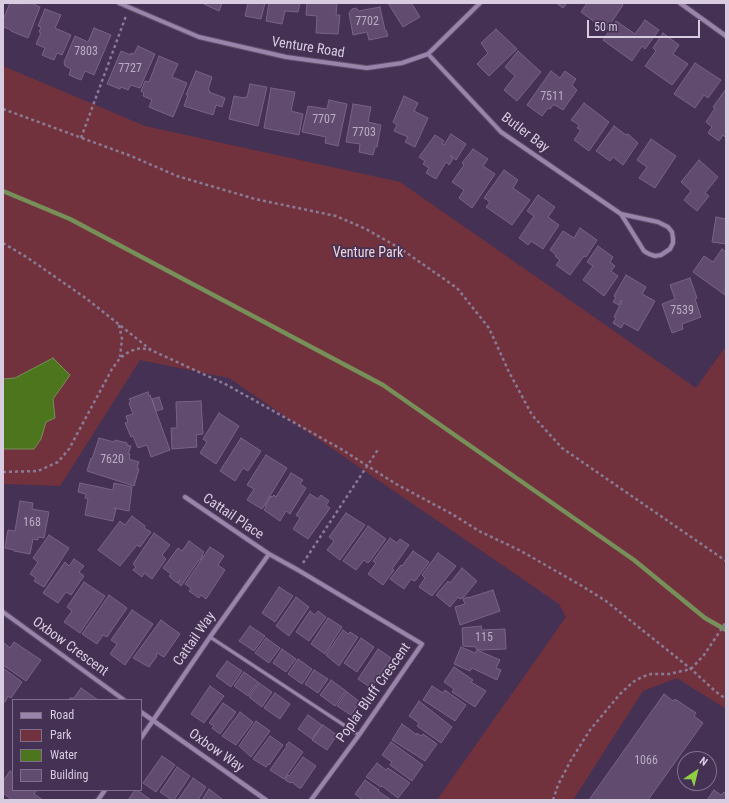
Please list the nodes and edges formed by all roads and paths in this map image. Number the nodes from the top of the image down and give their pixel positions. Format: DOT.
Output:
graph roads {
  1 [pos="119,3"];
  2 [pos="480,3"];
  3 [pos="680,3"];
  4 [pos="129,7"];
  5 [pos="726,36"];
  6 [pos="428,54"];
  7 [pos="3,109"];
  8 [pos="81,138"];
  9 [pos="621,214"];
  10 [pos="3,243"];
  11 [pos="119,324"];
  12 [pos="151,350"];
  13 [pos="120,358"];
  14 [pos="379,448"];
  15 [pos="367,466"];
  16 [pos="3,472"];
  17 [pos="185,497"];
  18 [pos="269,554"];
  19 [pos="726,561"];
  20 [pos="298,570"];
  21 [pos="3,612"];
  22 [pos="726,622"];
  23 [pos="210,637"];
  24 [pos="691,669"];
  25 [pos="123,699"];
  26 [pos="726,699"];
  27 [pos="142,713"];
  28 [pos="153,721"];
  29 [pos="359,735"];
  30 [pos="142,737"];
  31 [pos="104,791"];
  32 [pos="98,800"];
  33 [pos="266,800"];
  34 [pos="311,800"];
  35 [pos="553,800"];
  1 -- 4 [label="street, Venture Road"];
  2 -- 6 [label="street, Venture Road"];
  3 -- 5 [label="street"];
  4 -- 6 [label="street, Venture Road"];
  4 -- 8 [label="path"];
  6 -- 9 [label="street, Butler Bay"];
  7 -- 8 [label="path"];
  8 -- 19 [label="path"];
  9 -- 9 [label="street, Butler Bay"];
  10 -- 11 [label="path"];
  11 -- 12 [label="path"];
  11 -- 13 [label="path"];
  12 -- 13 [label="path"];
  12 -- 15 [label="path"];
  13 -- 16 [label="path"];
  14 -- 15 [label="path"];
  15 -- 20 [label="path"];
  15 -- 24 [label="path"];
  17 -- 18 [label="street, Cattail Place"];
  18 -- 20 [label="street, Poplar Bluff Crescent"];
  18 -- 23 [label="street, Cattail Way"];
  20 -- 29 [label="street, Poplar Bluff Crescent"];
  21 -- 25 [label="street, Oxbow Crescent"];
  22 -- 24 [label="path"];
  23 -- 28 [label="street, Cattail Way"];
  23 -- 29 [label="lane"];
  24 -- 26 [label="path"];
  24 -- 35 [label="path"];
  27 -- 28 [label="street"];
  28 -- 30 [label="street, Cattail Way"];
  28 -- 33 [label="street, Oxbow Way"];
  29 -- 34 [label="street, Poplar Bluff Crescent"];
  31 -- 32 [label="street"];
}
